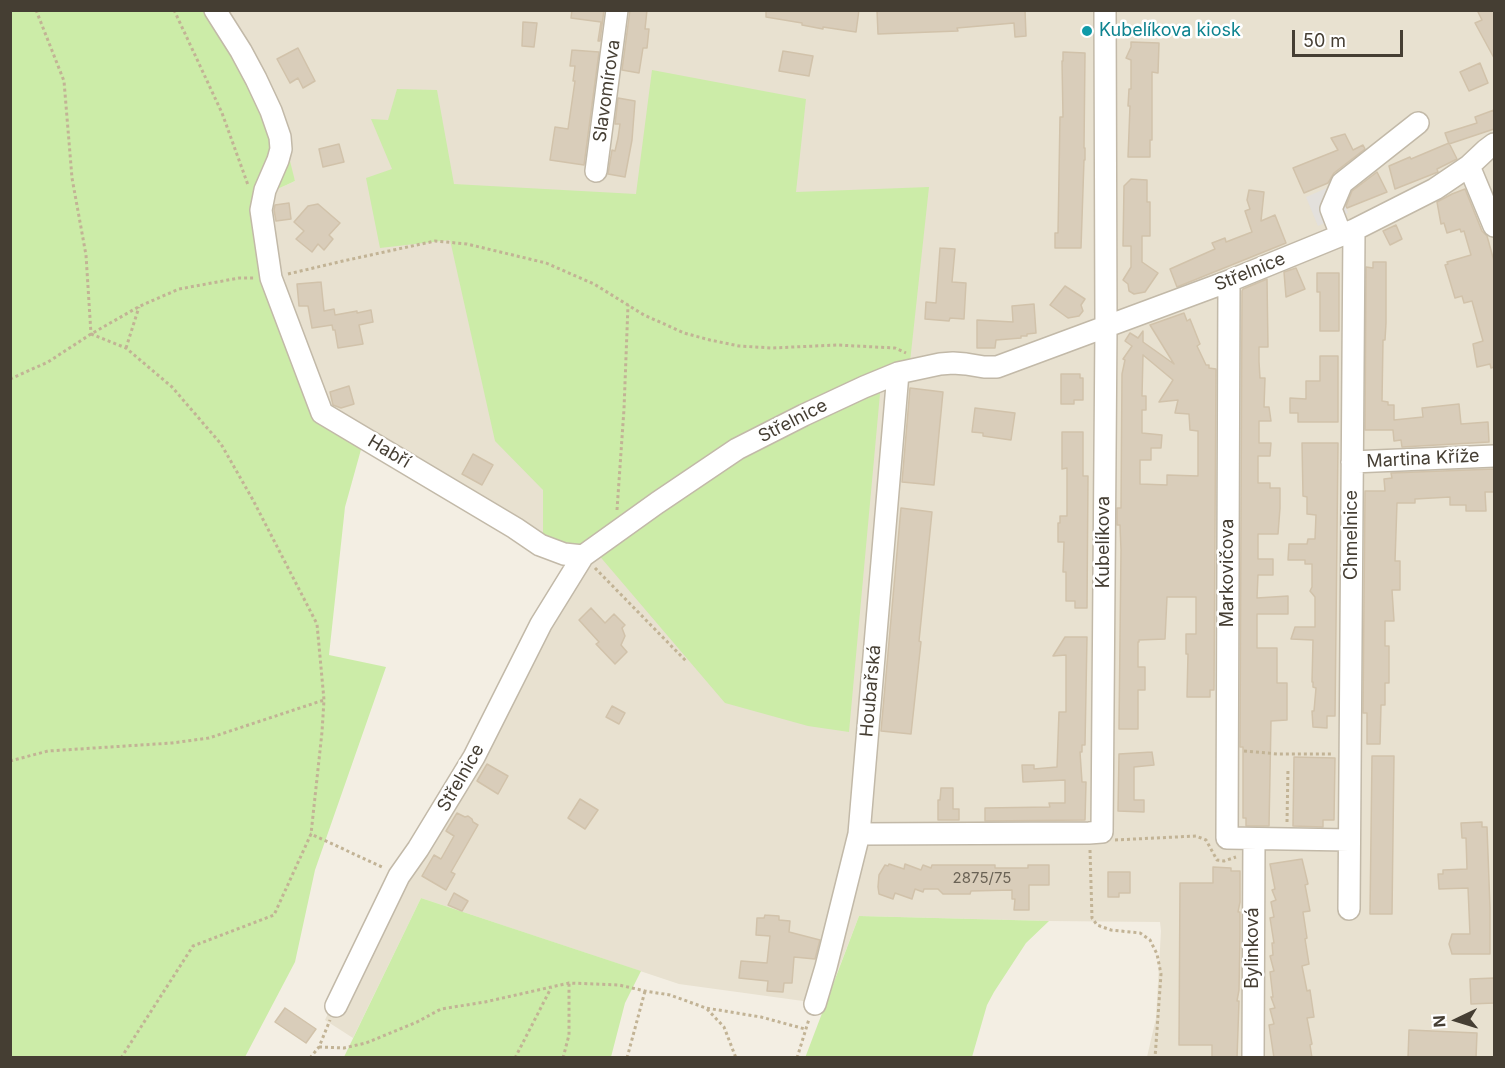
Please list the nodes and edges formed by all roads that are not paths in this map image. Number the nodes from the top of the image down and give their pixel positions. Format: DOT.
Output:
graph roads {
  1 [pos="215,10"];
  2 [pos="617,10"];
  3 [pos="1105,10"];
  4 [pos="1418,123"];
  5 [pos="1494,144"];
  6 [pos="1468,166"];
  7 [pos="596,171"];
  8 [pos="1494,226"];
  9 [pos="1348,232"];
  10 [pos="1229,281"];
  11 [pos="1106,327"];
  12 [pos="898,373"];
  13 [pos="1494,456"];
  14 [pos="1352,462"];
  15 [pos="583,556"];
  16 [pos="859,834"];
  17 [pos="1247,838"];
  18 [pos="1349,840"];
  19 [pos="1349,909"];
  20 [pos="815,1004"];
  21 [pos="336,1006"];
  22 [pos="1253,1058"];
  1 -- 15 [label="street, Habří"];
  2 -- 7 [label="street, Slavomírova"];
  3 -- 11 [label="street, Kubelíkova"];
  4 -- 9 [label="street"];
  5 -- 6 [label="street, Střelnice"];
  6 -- 8 [label="street"];
  6 -- 9 [label="street, Střelnice"];
  9 -- 10 [label="street, Střelnice"];
  9 -- 14 [label="street, Chmelnice"];
  10 -- 11 [label="street, Střelnice"];
  10 -- 17 [label="street, Markovičova"];
  11 -- 12 [label="street, Střelnice"];
  11 -- 16 [label="street, Kubelíkova"];
  12 -- 15 [label="street, Střelnice"];
  12 -- 16 [label="street, Houbařská"];
  13 -- 14 [label="street, Martina Kříže"];
  14 -- 18 [label="street, Chmelnice"];
  15 -- 21 [label="street, Střelnice"];
  16 -- 20 [label="street, Houbařská"];
  17 -- 18 [label="street"];
  17 -- 22 [label="street, Bylinková"];
  18 -- 19 [label="street, Chmelnice"];
}
